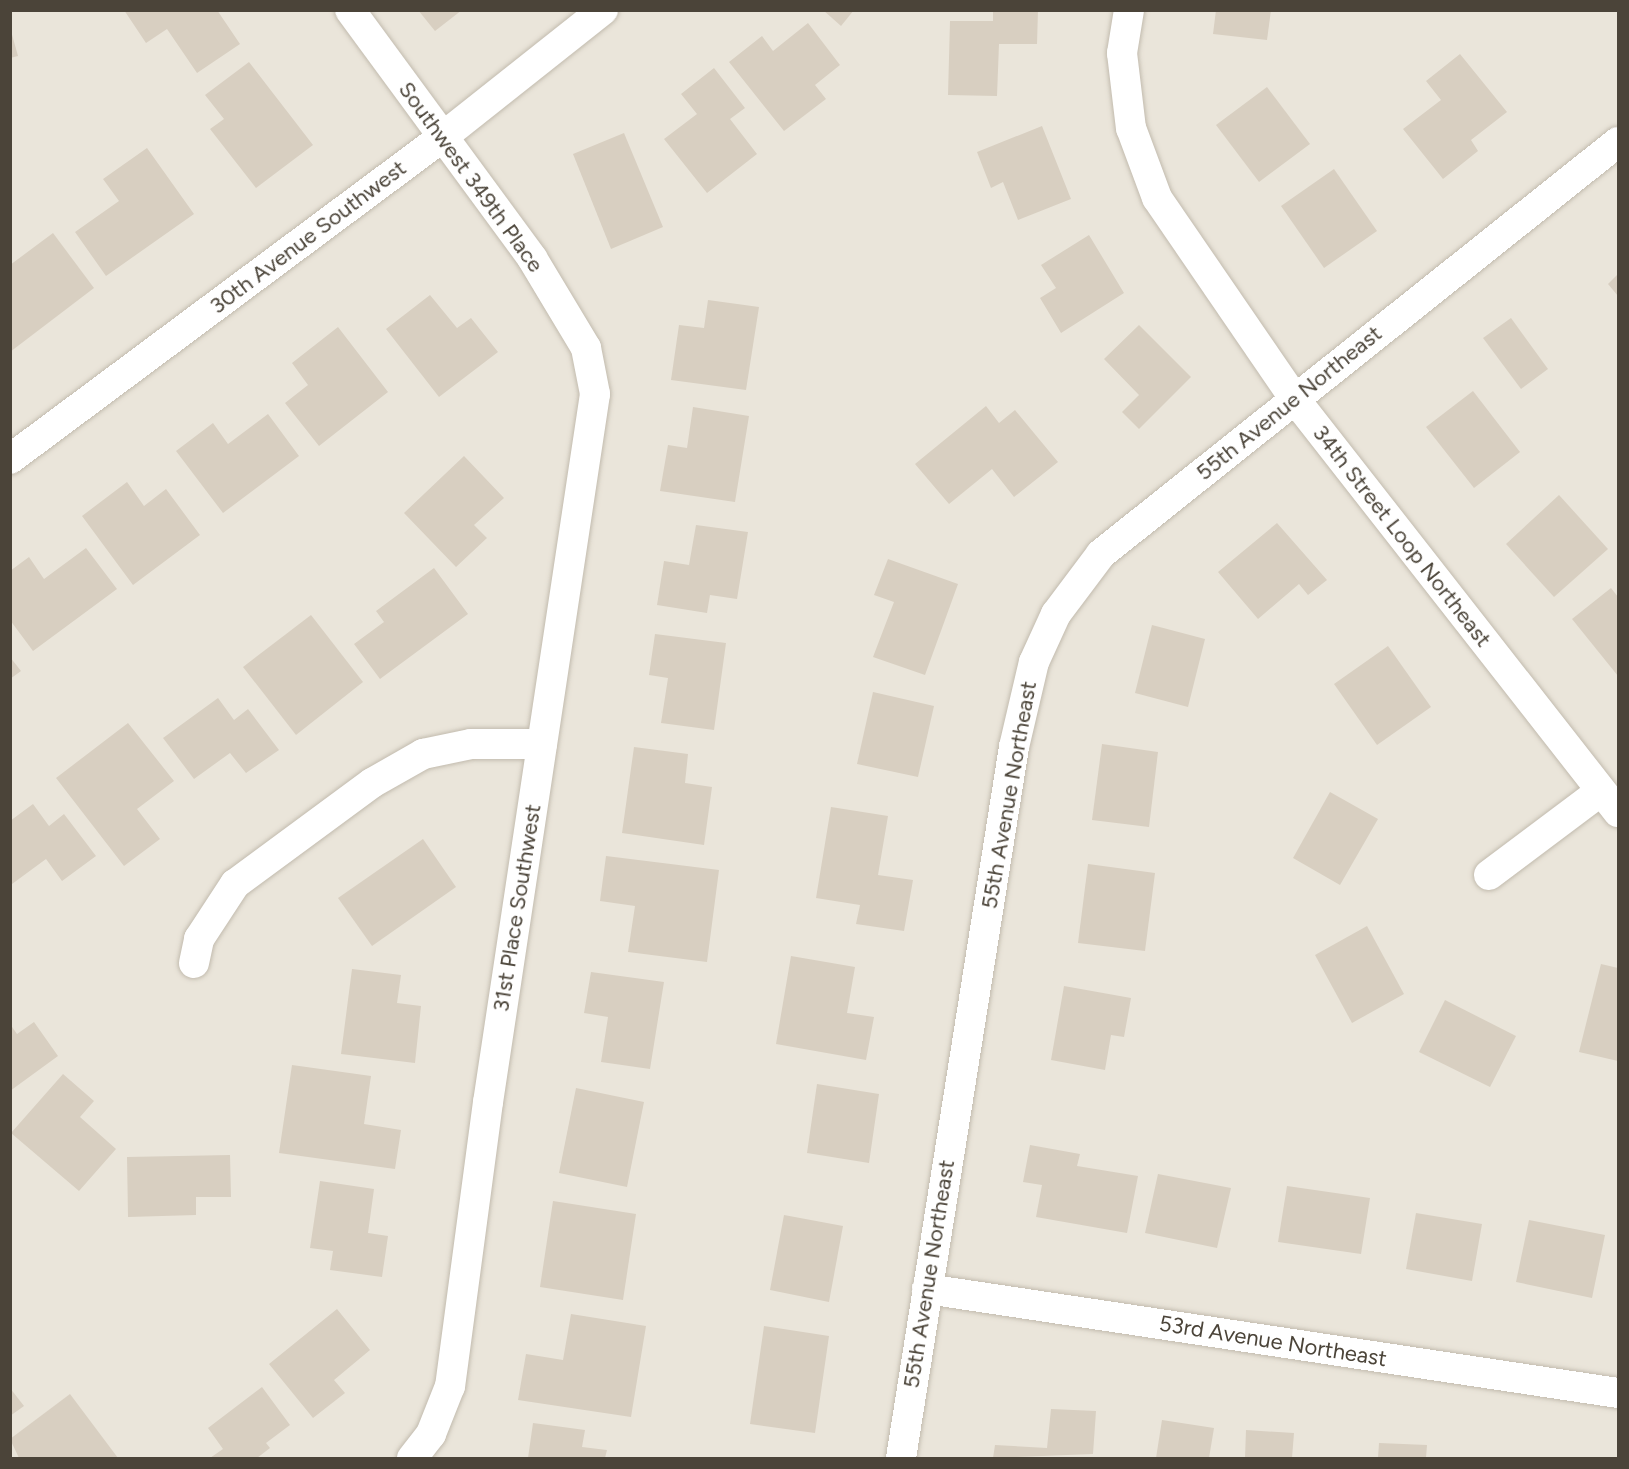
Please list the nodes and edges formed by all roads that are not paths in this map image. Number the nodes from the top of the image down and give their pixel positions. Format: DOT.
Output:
graph roads {
  1 [pos="350,10"];
  2 [pos="603,10"];
  3 [pos="1129,10"];
  4 [pos="444,136"];
  5 [pos="1618,142"];
  6 [pos="586,348"];
  7 [pos="1294,398"];
  8 [pos="10,459"];
  9 [pos="542,744"];
  10 [pos="1610,802"];
  11 [pos="1489,875"];
  12 [pos="194,963"];
  13 [pos="927,1289"];
  14 [pos="1618,1393"];
  15 [pos="412,1458"];
  16 [pos="901,1458"];
  1 -- 4 [label="street, Southwest 349th Place"];
  2 -- 4 [label="street, 30th Avenue Southwest"];
  3 -- 7 [label="street, 34th Street Loop Northeast"];
  4 -- 6 [label="street, Southwest 349th Place"];
  4 -- 8 [label="street, 30th Avenue Southwest"];
  5 -- 7 [label="street, 55th Avenue Northeast"];
  6 -- 9 [label="street, 31st Place Southwest"];
  7 -- 10 [label="street, 34th Street Loop Northeast"];
  7 -- 13 [label="street, 55th Avenue Northeast"];
  9 -- 12 [label="street"];
  9 -- 15 [label="street, 31st Place Southwest"];
  10 -- 11 [label="street, 34th Street Loop Northeast"];
  13 -- 14 [label="street, 53rd Avenue Northeast"];
  13 -- 16 [label="street, 55th Avenue Northeast"];
}
